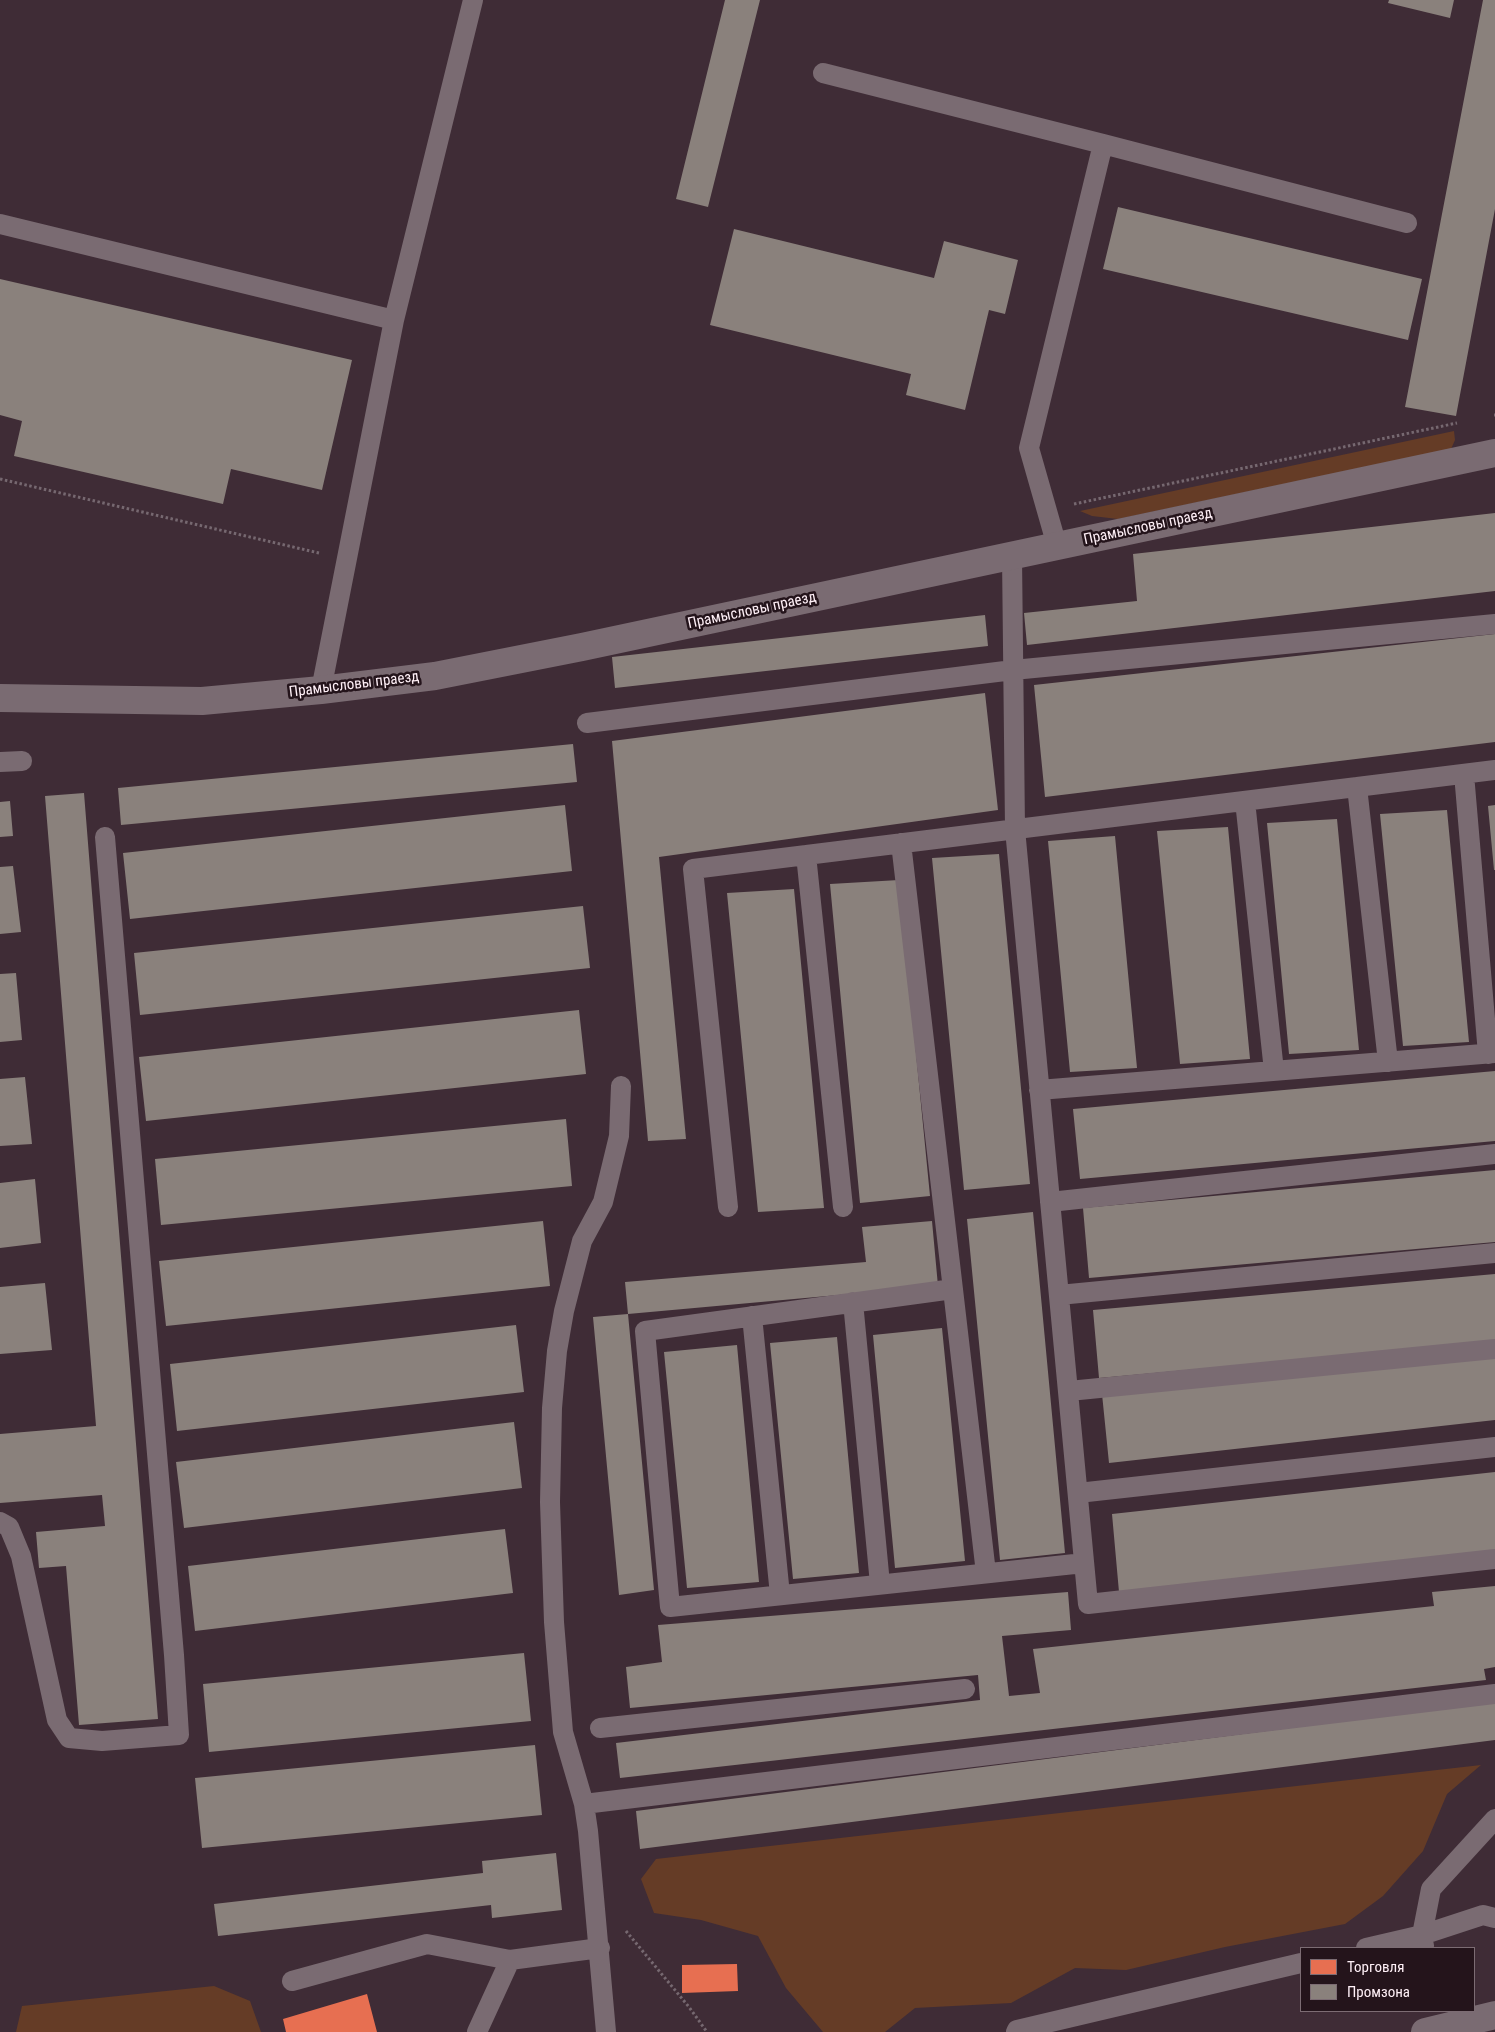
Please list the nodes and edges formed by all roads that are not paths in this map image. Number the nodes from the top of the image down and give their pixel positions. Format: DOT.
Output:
graph roads {
  1 [pos="473,0"];
  2 [pos="823,73"];
  3 [pos="1103,144"];
  4 [pos="1407,223"];
  5 [pos="0,224"];
  6 [pos="394,320"];
  7 [pos="1495,453"];
  8 [pos="1057,546"];
  9 [pos="1012,556"];
  10 [pos="1495,624"];
  11 [pos="1013,670"];
  12 [pos="321,690"];
  13 [pos="0,698"];
  14 [pos="587,723"];
  15 [pos="22,761"];
  16 [pos="0,762"];
  17 [pos="1495,770"];
  18 [pos="1464,774"];
  19 [pos="1357,787"];
  20 [pos="1245,800"];
  21 [pos="1015,829"];
  22 [pos="105,837"];
  23 [pos="901,843"];
  24 [pos="806,855"];
  25 [pos="1491,1053"];
  26 [pos="1388,1062"];
  27 [pos="1274,1071"];
  28 [pos="621,1086"];
  29 [pos="1039,1090"];
  30 [pos="1495,1154"];
  31 [pos="1050,1202"];
  32 [pos="728,1207"];
  33 [pos="843,1207"];
  34 [pos="1495,1253"];
  35 [pos="953,1289"];
  36 [pos="1058,1295"];
  37 [pos="852,1302"];
  38 [pos="752,1316"];
  39 [pos="1495,1348"];
  40 [pos="1069,1391"];
  41 [pos="1495,1447"];
  42 [pos="1078,1493"];
  43 [pos="0,1522"];
  44 [pos="1495,1559"];
  45 [pos="1084,1563"];
  46 [pos="986,1573"];
  47 [pos="880,1584"];
  48 [pos="780,1595"];
  49 [pos="965,1689"];
  50 [pos="1495,1694"];
  51 [pos="600,1728"];
  52 [pos="584,1804"];
  53 [pos="1495,1819"];
  54 [pos="1495,1918"];
  55 [pos="1423,1942"];
  56 [pos="1376,1947"];
  57 [pos="600,1948"];
  58 [pos="510,1960"];
  59 [pos="1300,1963"];
  60 [pos="292,1982"];
  61 [pos="1495,2015"];
  62 [pos="1435,2024"];
  63 [pos="477,2032"];
  64 [pos="606,2032"];
  65 [pos="1016,2032"];
  1 -- 6 [label="lane"];
  2 -- 3 [label="lane"];
  3 -- 4 [label="lane"];
  3 -- 8 [label="lane"];
  5 -- 6 [label="lane"];
  6 -- 12 [label="lane"];
  7 -- 8 [label="street, Прамысловы праезд"];
  8 -- 9 [label="street, Прамысловы праезд"];
  9 -- 11 [label="lane"];
  9 -- 12 [label="street, Прамысловы праезд"];
  10 -- 11 [label="lane"];
  11 -- 14 [label="lane"];
  11 -- 21 [label="lane"];
  12 -- 13 [label="street, Прамысловы праезд"];
  15 -- 16 [label="lane"];
  17 -- 18 [label="lane"];
  18 -- 19 [label="lane"];
  18 -- 25 [label="lane"];
  19 -- 20 [label="lane"];
  19 -- 26 [label="lane"];
  20 -- 21 [label="lane"];
  20 -- 27 [label="lane"];
  21 -- 23 [label="lane"];
  21 -- 29 [label="lane"];
  22 -- 43 [label="lane"];
  23 -- 24 [label="lane"];
  23 -- 35 [label="lane"];
  24 -- 32 [label="lane"];
  24 -- 33 [label="lane"];
  25 -- 26 [label="lane"];
  26 -- 27 [label="lane"];
  27 -- 29 [label="lane"];
  28 -- 52 [label="lane"];
  29 -- 31 [label="lane"];
  30 -- 31 [label="lane"];
  31 -- 36 [label="lane"];
  34 -- 36 [label="lane"];
  35 -- 37 [label="lane"];
  35 -- 46 [label="lane"];
  36 -- 40 [label="lane"];
  37 -- 38 [label="lane"];
  37 -- 47 [label="lane"];
  38 -- 48 [label="lane"];
  38 -- 48 [label="lane"];
  39 -- 40 [label="lane"];
  40 -- 42 [label="lane"];
  41 -- 42 [label="lane"];
  42 -- 45 [label="lane"];
  44 -- 45 [label="lane"];
  45 -- 46 [label="lane"];
  46 -- 47 [label="lane"];
  47 -- 48 [label="lane"];
  49 -- 51 [label="lane"];
  50 -- 52 [label="lane"];
  52 -- 57 [label="lane"];
  53 -- 55 [label="lane"];
  54 -- 55 [label="lane"];
  55 -- 56 [label="lane"];
  57 -- 58 [label="lane"];
  57 -- 64 [label="lane"];
  58 -- 60 [label="lane"];
  58 -- 63 [label="lane"];
  59 -- 65 [label="lane"];
  61 -- 62 [label="street"];
}
